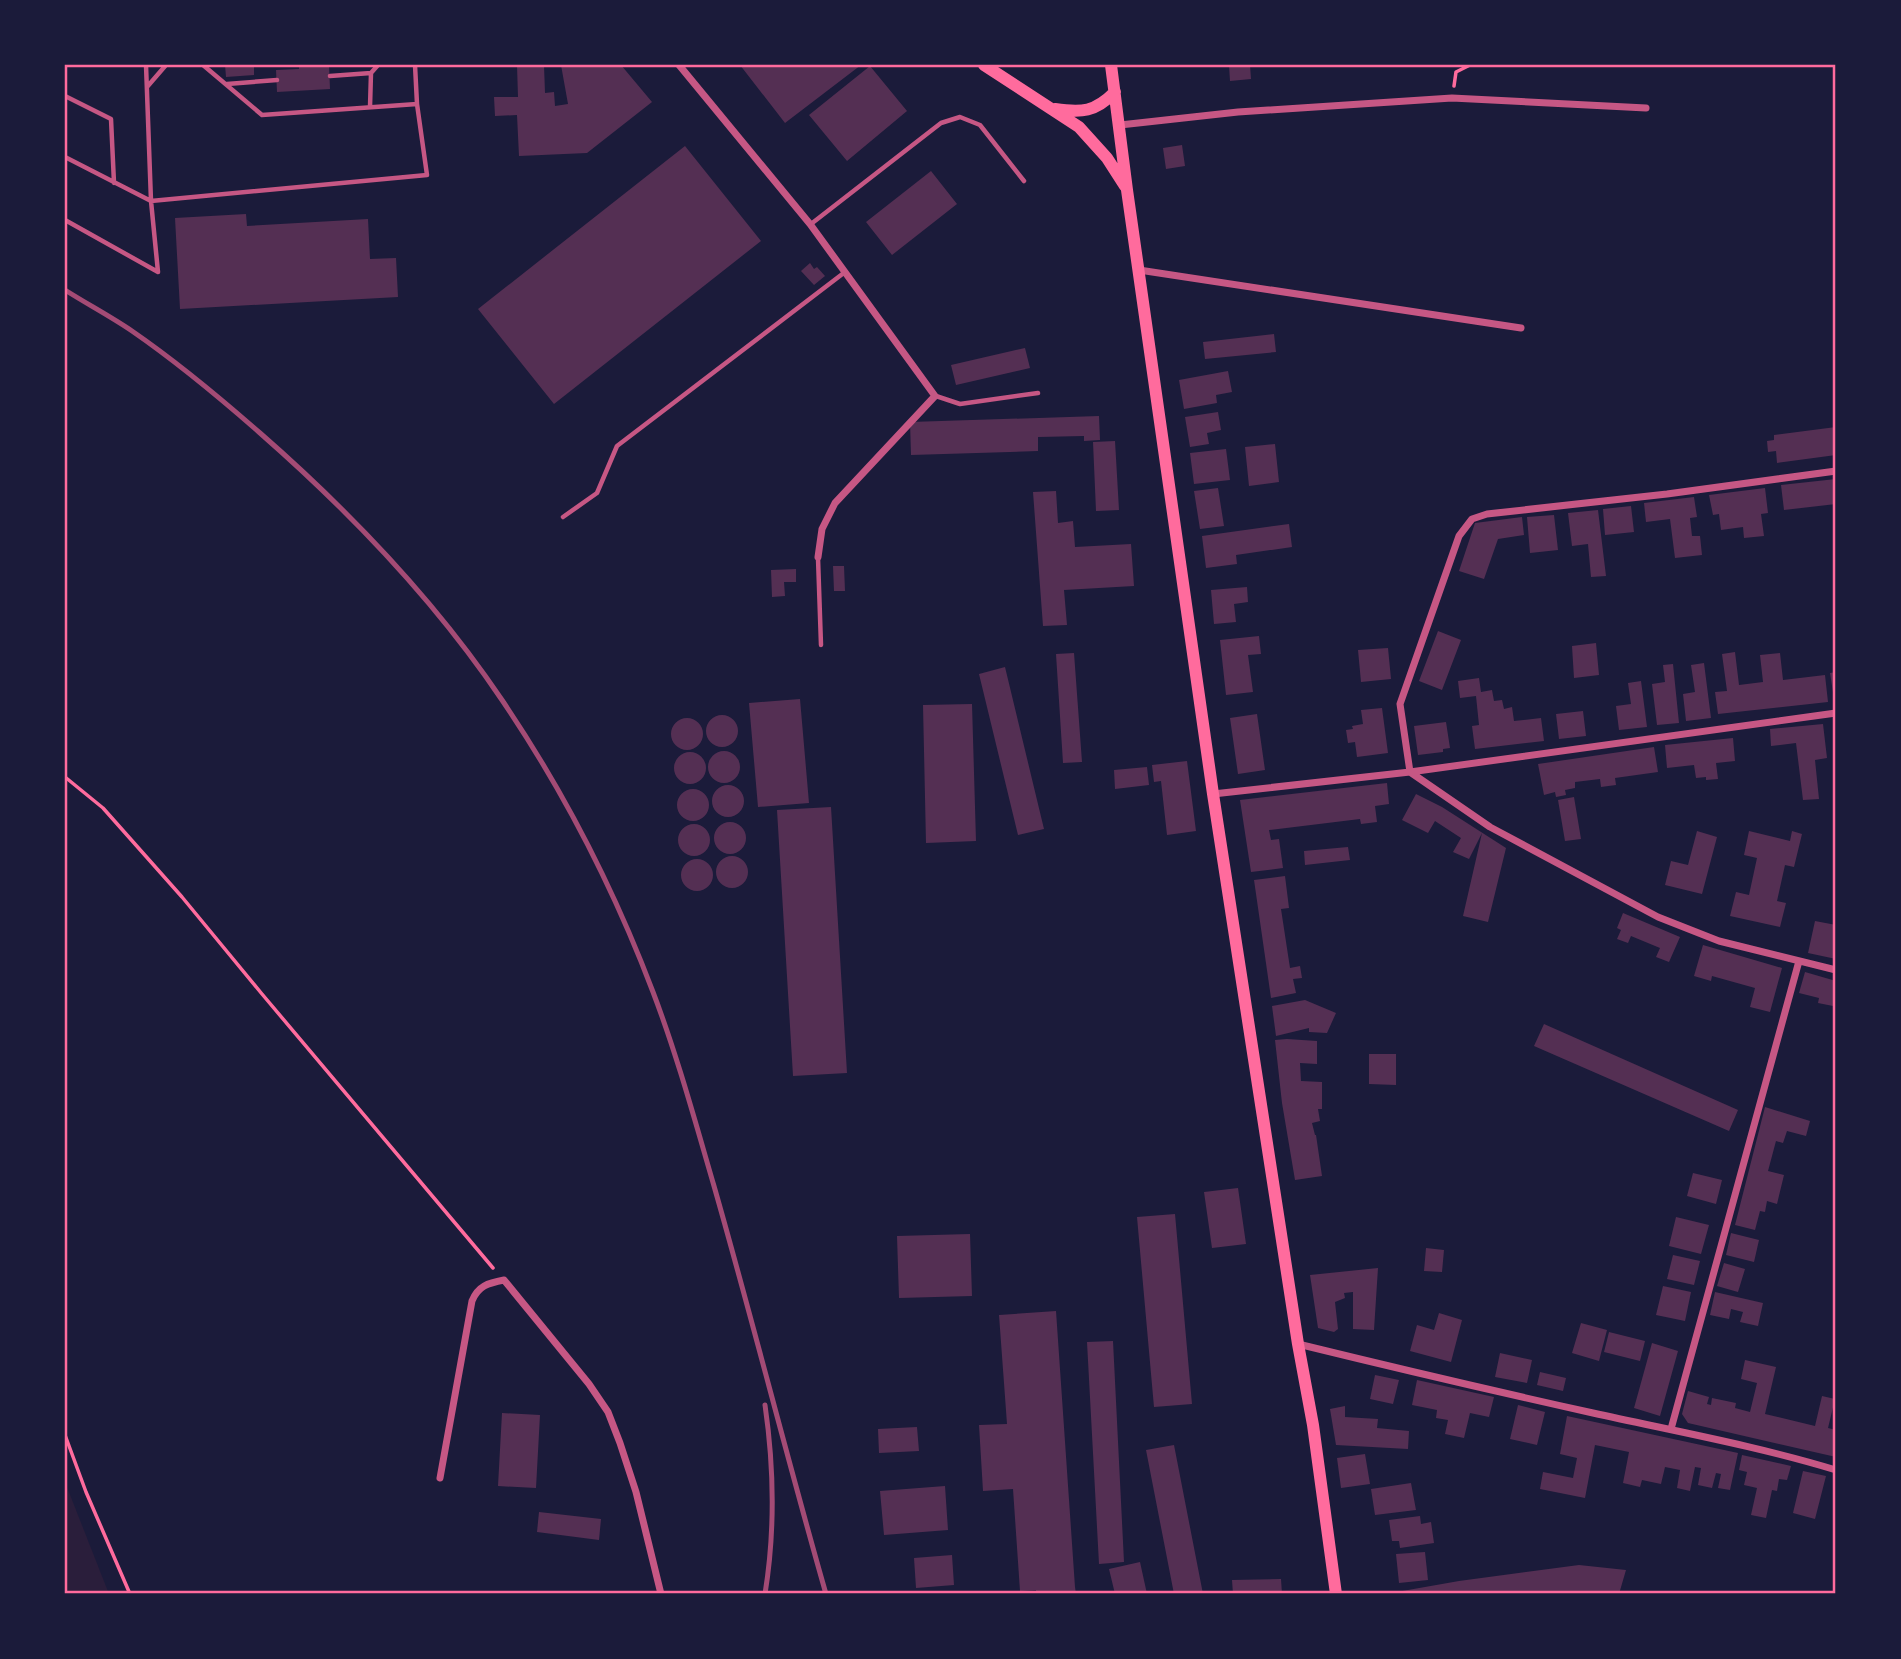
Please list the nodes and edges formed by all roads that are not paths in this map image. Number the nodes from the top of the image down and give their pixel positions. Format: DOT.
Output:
graph roads {
  1 [pos="146,65"];
  2 [pos="166,65"];
  3 [pos="203,65"];
  4 [pos="378,65"];
  5 [pos="415,65"];
  6 [pos="679,65"];
  7 [pos="984,65"];
  8 [pos="1111,65"];
  9 [pos="370,73"];
  10 [pos="330,76"];
  11 [pos="277,80"];
  12 [pos="226,84"];
  13 [pos="146,88"];
  14 [pos="1115,92"];
  15 [pos="65,96"];
  16 [pos="417,104"];
  17 [pos="370,107"];
  18 [pos="1051,108"];
  19 [pos="1646,108"];
  20 [pos="1120,125"];
  21 [pos="65,157"];
  22 [pos="1024,181"];
  23 [pos="114,183"];
  24 [pos="1127,190"];
  25 [pos="151,201"];
  26 [pos="65,220"];
  27 [pos="810,225"];
  28 [pos="1139,270"];
  29 [pos="846,271"];
  30 [pos="1521,328"];
  31 [pos="1038,393"];
  32 [pos="934,396"];
  33 [pos="1836,471"];
  34 [pos="563,517"];
  35 [pos="818,557"];
  36 [pos="821,645"];
  37 [pos="1836,713"];
  38 [pos="1410,772"];
  39 [pos="1213,794"];
  40 [pos="1799,961"];
  41 [pos="1836,971"];
  42 [pos="1298,1344"];
  43 [pos="1671,1429"];
  44 [pos="1836,1470"];
  45 [pos="440,1478"];
  46 [pos="662,1594"];
  47 [pos="1336,1594"];
  1 -- 13 [label="lane"];
  2 -- 13 [label="lane"];
  3 -- 12 [label="lane"];
  4 -- 9 [label="lane"];
  5 -- 16 [label="lane"];
  6 -- 27 [label="street"];
  7 -- 18 [label="main road"];
  8 -- 14 [label="main road"];
  9 -- 10 [label="lane"];
  9 -- 17 [label="lane"];
  11 -- 12 [label="lane"];
  12 -- 17 [label="lane"];
  13 -- 25 [label="lane"];
  14 -- 18 [label="main road"];
  14 -- 20 [label="main road"];
  15 -- 23 [label="lane"];
  16 -- 17 [label="lane"];
  16 -- 25 [label="lane"];
  18 -- 24 [label="main road"];
  19 -- 20 [label="street"];
  20 -- 24 [label="main road"];
  21 -- 23 [label="lane"];
  22 -- 27 [label="lane"];
  23 -- 25 [label="lane"];
  24 -- 28 [label="main road"];
  25 -- 26 [label="lane"];
  27 -- 29 [label="street"];
  28 -- 30 [label="street"];
  28 -- 39 [label="main road"];
  29 -- 32 [label="street"];
  29 -- 34 [label="lane"];
  31 -- 32 [label="lane"];
  32 -- 35 [label="street"];
  33 -- 38 [label="street"];
  35 -- 36 [label="lane"];
  37 -- 38 [label="street"];
  38 -- 39 [label="street"];
  38 -- 40 [label="street"];
  39 -- 42 [label="main road"];
  40 -- 41 [label="street"];
  40 -- 43 [label="street"];
  42 -- 43 [label="street"];
  42 -- 47 [label="main road"];
  43 -- 44 [label="street"];
  45 -- 46 [label="street"];
}
